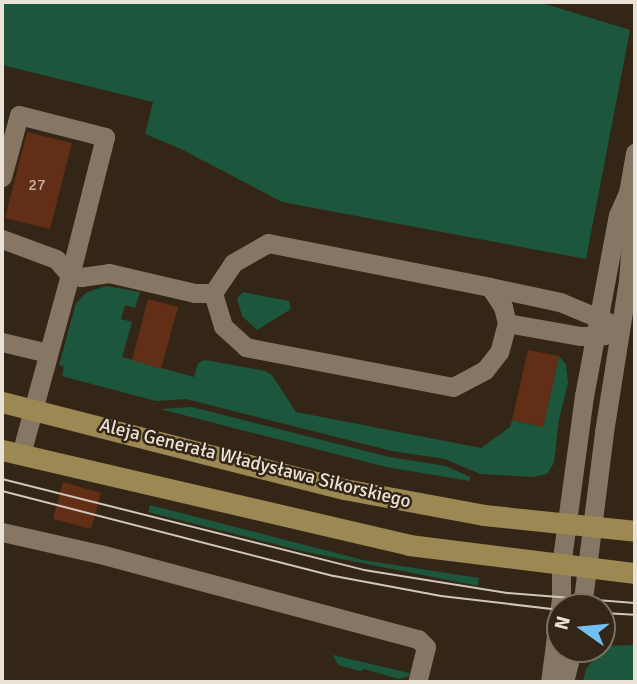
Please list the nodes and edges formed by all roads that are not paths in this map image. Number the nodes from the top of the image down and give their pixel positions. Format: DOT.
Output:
graph roads {
  1 [pos="635,153"];
  2 [pos="2,177"];
  3 [pos="628,193"];
  4 [pos="2,239"];
  5 [pos="70,275"];
  6 [pos="490,287"];
  7 [pos="213,293"];
  8 [pos="599,317"];
  9 [pos="507,323"];
  10 [pos="621,331"];
  11 [pos="596,337"];
  12 [pos="2,342"];
  13 [pos="48,353"];
  14 [pos="2,402"];
  15 [pos="34,409"];
  16 [pos="12,452"];
  17 [pos="566,525"];
  18 [pos="592,527"];
  19 [pos="635,531"];
  20 [pos="2,532"];
  21 [pos="561,566"];
  22 [pos="587,569"];
  23 [pos="635,573"];
  24 [pos="584,593"];
  25 [pos="569,663"];
  26 [pos="417,682"];
  27 [pos="550,682"];
  28 [pos="564,682"];
  1 -- 3 [label="lane"];
  2 -- 5 [label="lane"];
  3 -- 8 [label="lane"];
  3 -- 10 [label="lane"];
  4 -- 5 [label="lane"];
  5 -- 7 [label="lane"];
  5 -- 13 [label="lane"];
  6 -- 7 [label="lane"];
  6 -- 8 [label="lane"];
  6 -- 9 [label="lane"];
  7 -- 9 [label="lane"];
  8 -- 10 [label="lane"];
  8 -- 11 [label="lane"];
  9 -- 11 [label="lane"];
  10 -- 11 [label="lane"];
  10 -- 18 [label="lane"];
  11 -- 17 [label="lane"];
  12 -- 13 [label="lane"];
  13 -- 15 [label="lane"];
  14 -- 15 [label="main road, Aleja Generała Władysława Sikorskiego"];
  15 -- 16 [label="lane"];
  15 -- 17 [label="main road, Aleja Generała Władysława Sikorskiego"];
  16 -- 21 [label="main road"];
  17 -- 18 [label="main road, Aleja Generała Władysława Sikorskiego"];
  17 -- 21 [label="lane"];
  18 -- 19 [label="main road, Aleja Generała Władysława Sikorskiego"];
  18 -- 22 [label="lane"];
  20 -- 26 [label="lane"];
  21 -- 22 [label="main road"];
  21 -- 27 [label="lane"];
  22 -- 23 [label="main road"];
  22 -- 24 [label="lane"];
  25 -- 28 [label="lane"];
}
